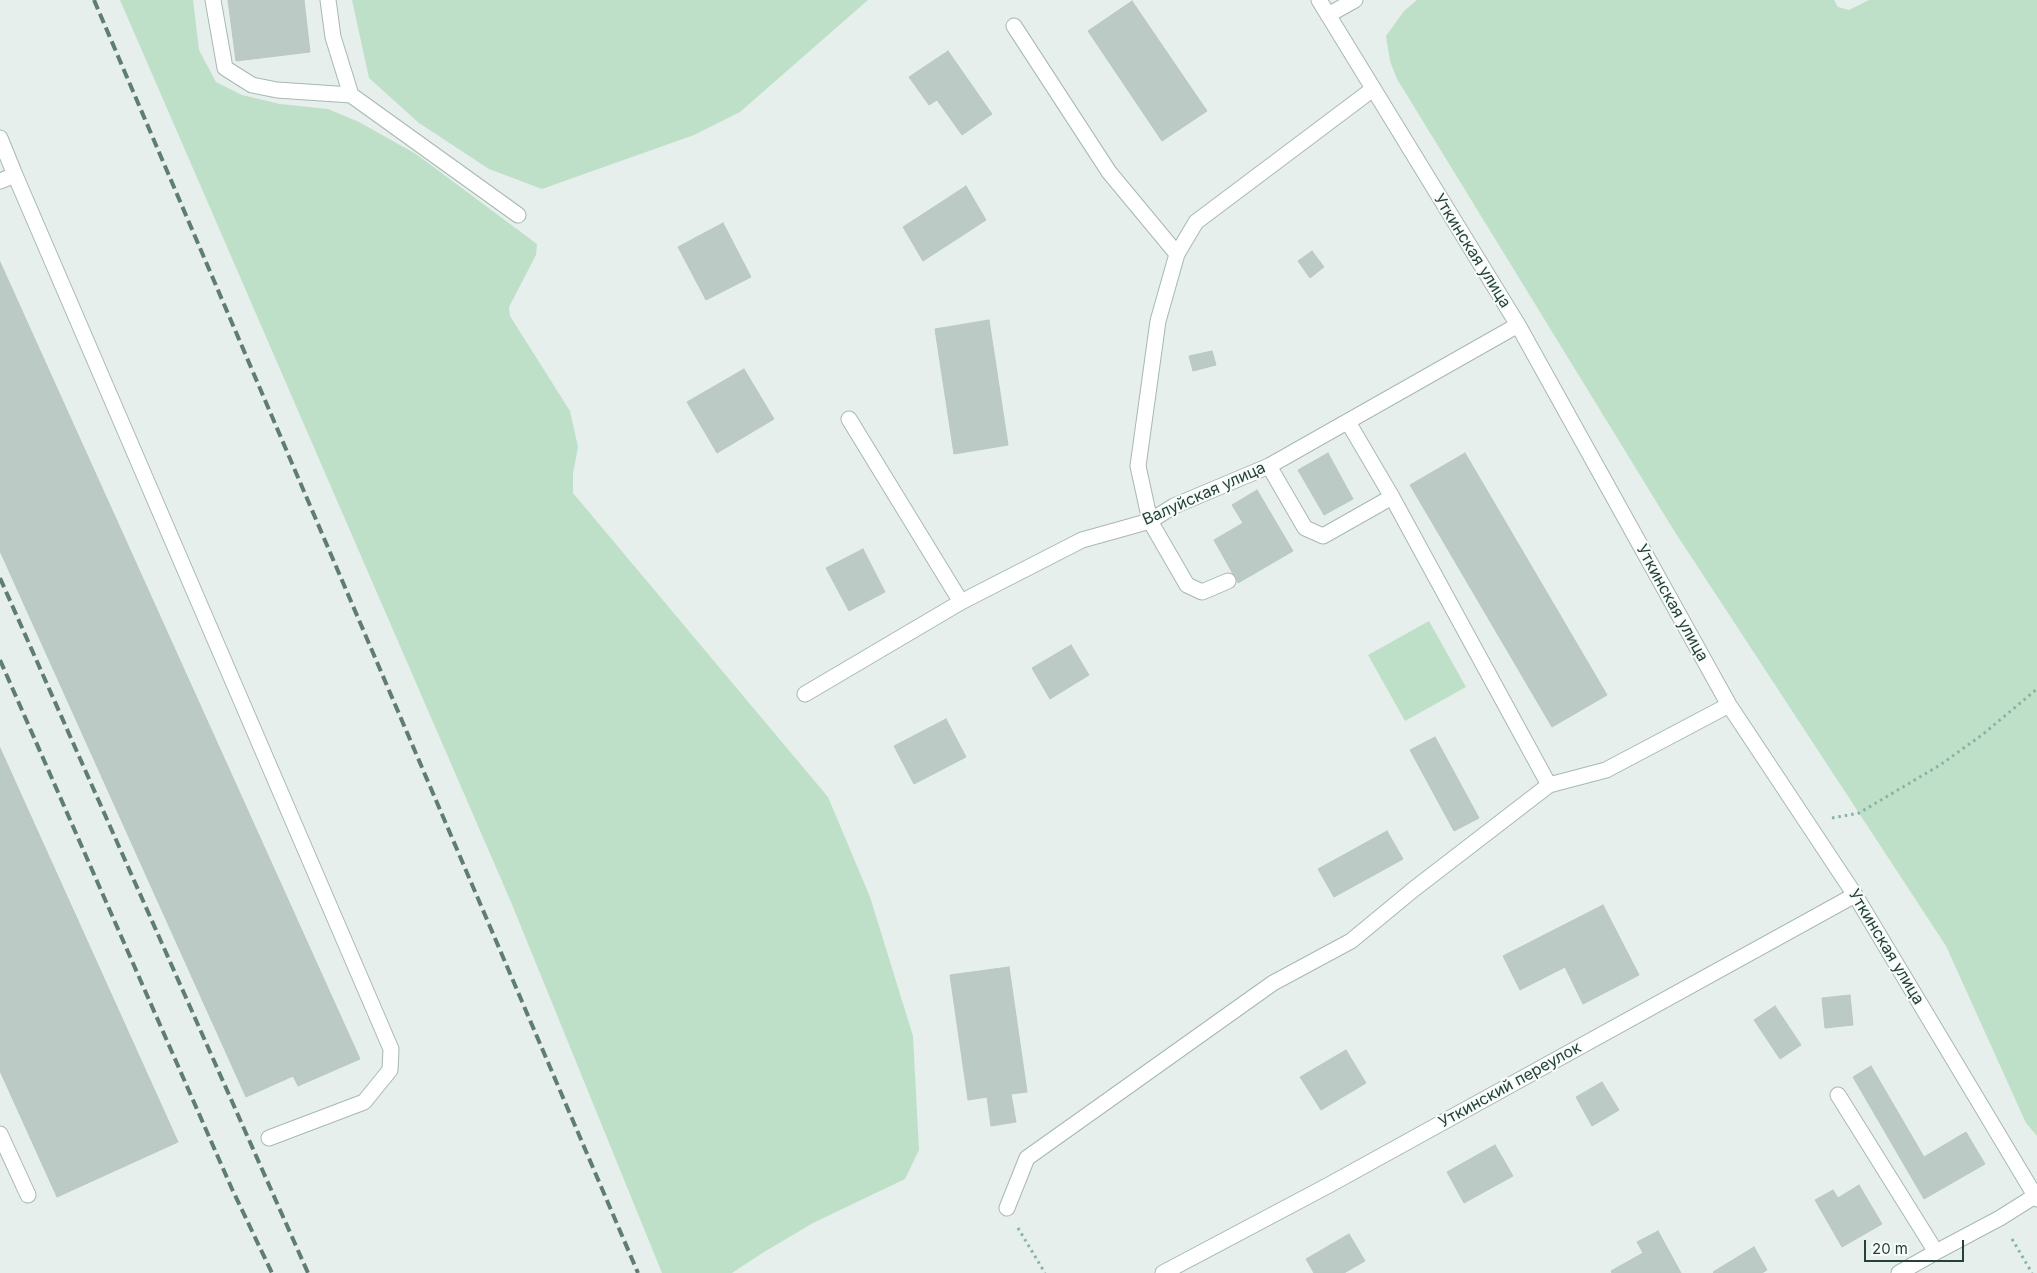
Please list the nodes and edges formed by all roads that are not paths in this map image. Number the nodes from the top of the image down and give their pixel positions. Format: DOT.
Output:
graph roads {
  1 [pos="213,0"];
  2 [pos="328,0"];
  3 [pos="1318,0"];
  4 [pos="1355,0"];
  5 [pos="1328,15"];
  6 [pos="1014,26"];
  7 [pos="1373,89"];
  8 [pos="351,95"];
  9 [pos="0,138"];
  10 [pos="15,175"];
  11 [pos="0,181"];
  12 [pos="518,215"];
  13 [pos="1177,254"];
  14 [pos="1518,325"];
  15 [pos="849,419"];
  16 [pos="1348,422"];
  17 [pos="1269,466"];
  18 [pos="1392,497"];
  19 [pos="1150,521"];
  20 [pos="1228,581"];
  21 [pos="961,602"];
  22 [pos="805,694"];
  23 [pos="1729,705"];
  24 [pos="1549,786"];
  25 [pos="1855,895"];
  26 [pos="1838,1095"];
  27 [pos="0,1134"];
  28 [pos="269,1138"];
  29 [pos="28,1195"];
  30 [pos="2036,1198"];
  31 [pos="1007,1208"];
  32 [pos="1936,1252"];
  33 [pos="1163,1273"];
  34 [pos="1900,1273"];
  1 -- 8 [label="street"];
  2 -- 8 [label="street"];
  3 -- 5 [label="street, Уткинская улица"];
  4 -- 5 [label="street"];
  5 -- 7 [label="street, Уткинская улица"];
  6 -- 13 [label="street"];
  7 -- 13 [label="street"];
  7 -- 14 [label="street, Уткинская улица"];
  8 -- 12 [label="street"];
  9 -- 10 [label="street"];
  10 -- 11 [label="street"];
  10 -- 28 [label="street"];
  13 -- 19 [label="street"];
  14 -- 16 [label="street, Валуйская улица"];
  14 -- 23 [label="street, Уткинская улица"];
  15 -- 21 [label="street"];
  16 -- 17 [label="street, Валуйская улица"];
  16 -- 18 [label="street"];
  17 -- 18 [label="street"];
  17 -- 19 [label="street, Валуйская улица"];
  18 -- 24 [label="street"];
  19 -- 20 [label="street"];
  19 -- 21 [label="street, Валуйская улица"];
  21 -- 22 [label="street, Валуйская улица"];
  23 -- 24 [label="street"];
  23 -- 25 [label="street, Уткинская улица"];
  24 -- 31 [label="street"];
  25 -- 30 [label="street, Уткинская улица"];
  25 -- 33 [label="street, Уткинский переулок"];
  26 -- 32 [label="street"];
  27 -- 29 [label="street"];
  30 -- 32 [label="street"];
  32 -- 34 [label="street"];
}
